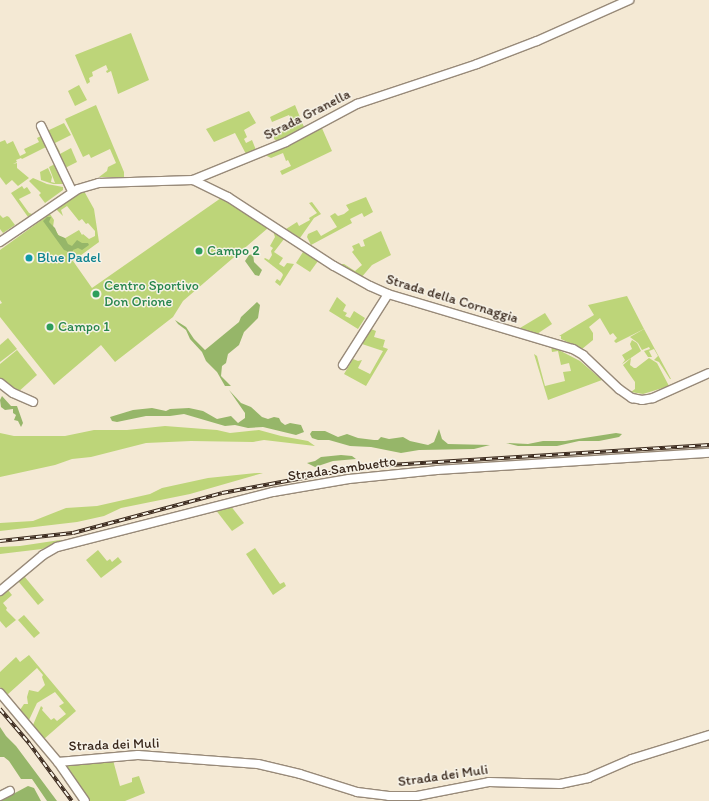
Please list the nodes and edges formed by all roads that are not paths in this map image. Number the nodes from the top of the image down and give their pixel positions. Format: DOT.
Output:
graph roads {
  1 [pos="629,0"];
  2 [pos="41,126"];
  3 [pos="193,180"];
  4 [pos="72,191"];
  5 [pos="0,242"];
  6 [pos="388,294"];
  7 [pos="343,365"];
  8 [pos="709,374"];
  9 [pos="0,383"];
  10 [pos="33,402"];
  11 [pos="709,453"];
  12 [pos="0,591"];
  13 [pos="0,692"];
  14 [pos="709,735"];
  15 [pos="58,762"];
  16 [pos="10,791"];
  17 [pos="0,796"];
  18 [pos="85,801"];
  1 -- 3 [label="street, Strada Granella"];
  2 -- 4 [label="street"];
  3 -- 4 [label="street, Strada Granella"];
  3 -- 6 [label="street, Strada della Cornaggia"];
  4 -- 5 [label="street, Strada Granella"];
  6 -- 7 [label="street"];
  6 -- 8 [label="street, Strada della Cornaggia"];
  9 -- 10 [label="street"];
  11 -- 12 [label="street, Strada Sambuetto"];
  13 -- 15 [label="street"];
  14 -- 15 [label="street, Strada dei Muli"];
  15 -- 18 [label="street"];
  16 -- 17 [label="street"];
}
